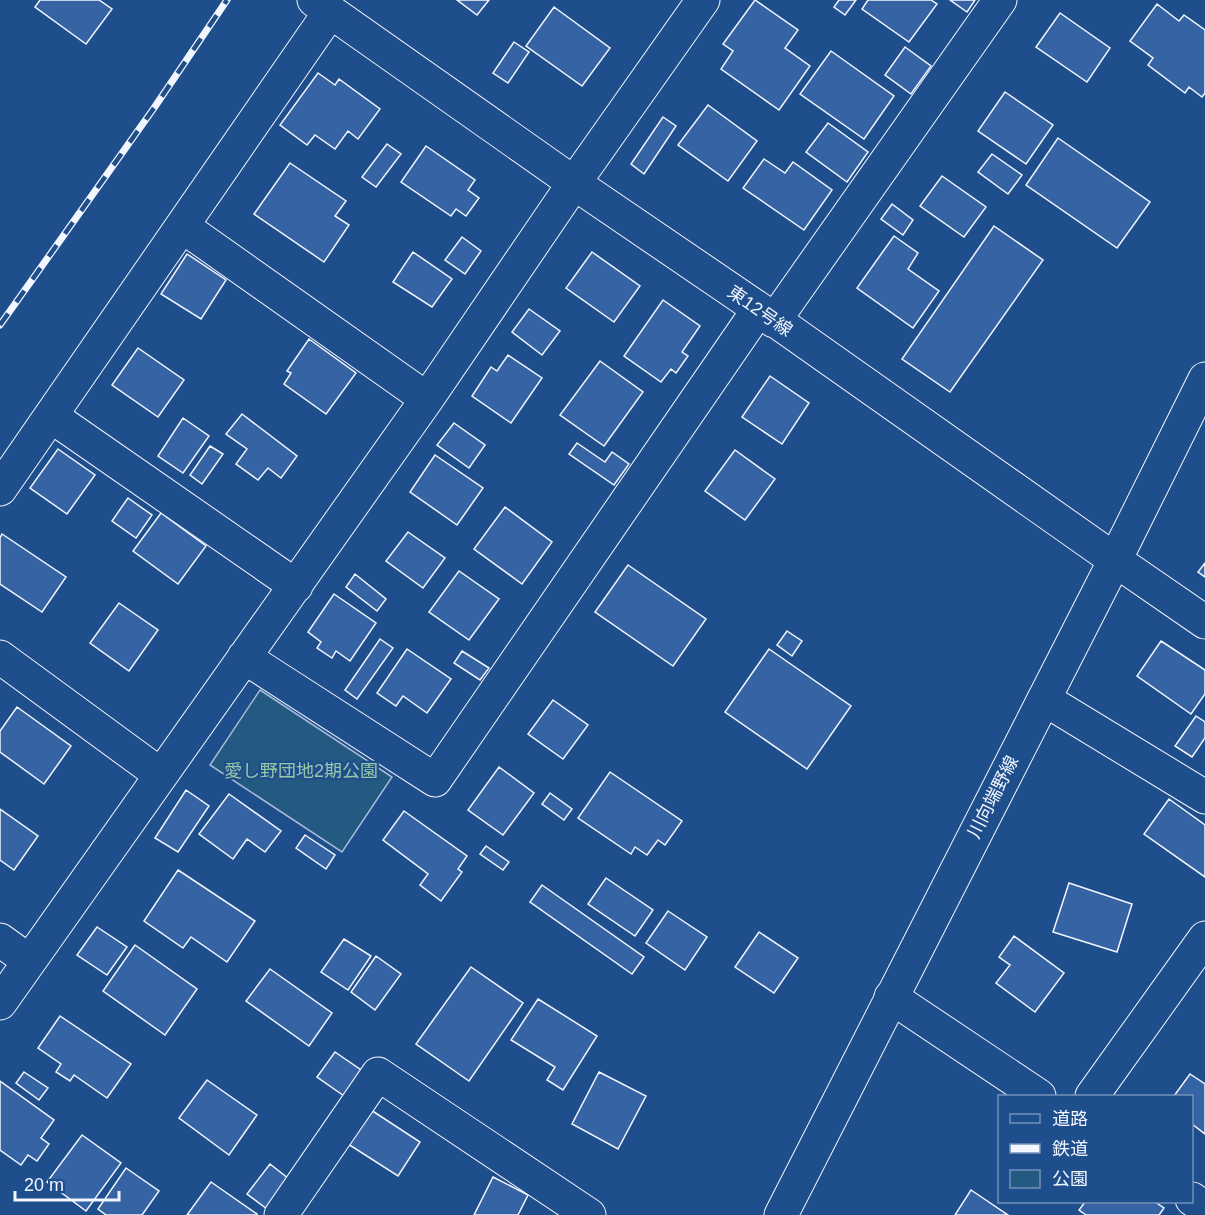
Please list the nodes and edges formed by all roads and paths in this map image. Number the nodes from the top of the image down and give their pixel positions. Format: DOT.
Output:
graph roads {
  1 [pos="703,0"];
  2 [pos="999,0"];
  3 [pos="333,7"];
  4 [pos="574,183"];
  5 [pos="182,226"];
  6 [pos="766,315"];
  7 [pos="1205,379"];
  8 [pos="428,399"];
  9 [pos="51,416"];
  10 [pos="0,489"];
  11 [pos="1114,560"];
  12 [pos="296,586"];
  13 [pos="1205,622"];
  14 [pos="0,657"];
  15 [pos="244,657"];
  16 [pos="1044,699"];
  17 [pos="161,776"];
  18 [pos="1205,797"];
  19 [pos="1205,938"];
  20 [pos="0,940"];
  21 [pos="29,961"];
  22 [pos="891,997"];
  23 [pos="0,1003"];
  24 [pos="1038,1095"];
  25 [pos="1093,1095"];
  26 [pos="281,1215"];
  27 [pos="589,1215"];
  28 [pos="781,1215"];
  1 -- 4 [label="street"];
  2 -- 6 [label="street"];
  3 -- 4 [label="street, 東12号線"];
  3 -- 5 [label="street"];
  4 -- 6 [label="street, 東12号線"];
  4 -- 8 [label="street"];
  5 -- 8 [label="street"];
  5 -- 9 [label="street"];
  6 -- 11 [label="street, 東12号線"];
  6 -- 15 [label="street"];
  7 -- 11 [label="street, 川向端野線"];
  8 -- 12 [label="street"];
  9 -- 10 [label="street"];
  9 -- 12 [label="street"];
  11 -- 13 [label="street, 東12号線"];
  11 -- 16 [label="street, 川向端野線"];
  12 -- 15 [label="street"];
  14 -- 17 [label="street"];
  15 -- 17 [label="street"];
  16 -- 18 [label="street"];
  16 -- 22 [label="street, 川向端野線"];
  17 -- 21 [label="street"];
  19 -- 25 [label="street"];
  20 -- 21 [label="street"];
  21 -- 23 [label="street"];
  22 -- 24 [label="street"];
  22 -- 28 [label="street, 川向端野線"];
  26 -- 27 [label="street"];
}
